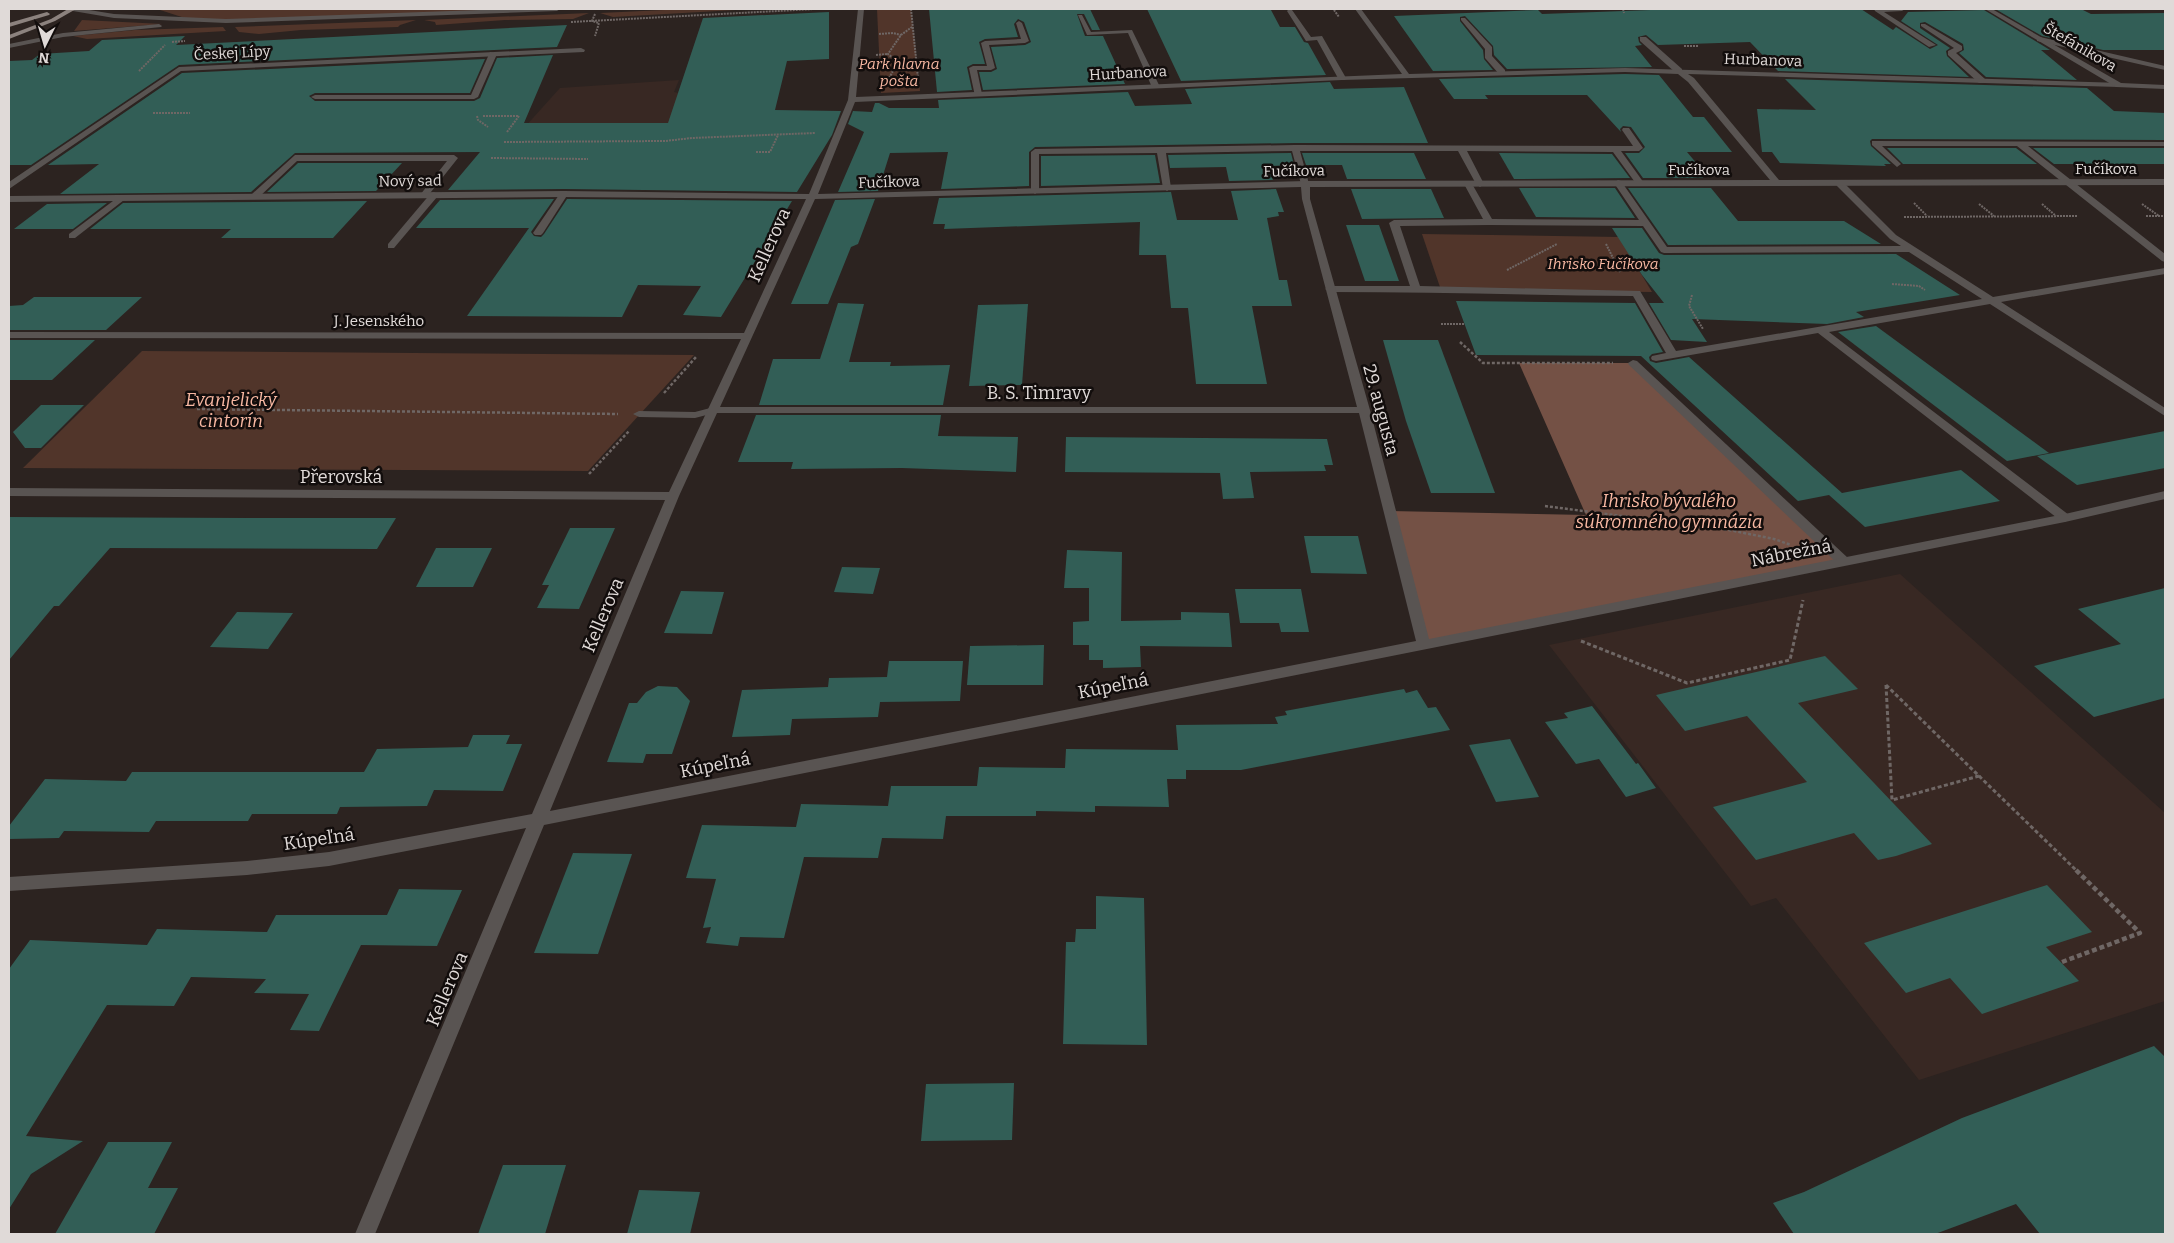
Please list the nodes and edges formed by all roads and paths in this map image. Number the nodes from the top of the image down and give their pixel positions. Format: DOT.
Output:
graph roads {
  1 [pos="73,9"];
  2 [pos="557,9"];
  3 [pos="861,9"];
  4 [pos="911,9"];
  5 [pos="1358,9"];
  6 [pos="1368,9"];
  7 [pos="1623,9"];
  8 [pos="1636,9"];
  9 [pos="1902,9"];
  10 [pos="1988,9"];
  11 [pos="158,10"];
  12 [pos="1650,10"];
  13 [pos="1290,11"];
  14 [pos="1624,13"];
  15 [pos="595,14"];
  16 [pos="1080,16"];
  17 [pos="1463,19"];
  18 [pos="194,21"];
  19 [pos="592,21"];
  20 [pos="226,22"];
  21 [pos="1019,24"];
  22 [pos="9,25"];
  23 [pos="1923,25"];
  24 [pos="912,27"];
  25 [pos="9,37"];
  26 [pos="1643,39"];
  27 [pos="2040,39"];
  28 [pos="2087,42"];
  29 [pos="1932,45"];
  30 [pos="9,46"];
  31 [pos="581,50"];
  32 [pos="493,54"];
  33 [pos="916,61"];
  34 [pos="898,62"];
  35 [pos="2165,68"];
  36 [pos="1679,71"];
  37 [pos="1502,72"];
  38 [pos="1406,75"];
  39 [pos="889,78"];
  40 [pos="1342,78"];
  41 [pos="1982,81"];
  42 [pos="1155,85"];
  43 [pos="2119,85"];
  44 [pos="2165,87"];
  45 [pos="978,94"];
  46 [pos="920,96"];
  47 [pos="315,97"];
  48 [pos="852,100"];
  49 [pos="147,113"];
  50 [pos="190,113"];
  51 [pos="477,116"];
  52 [pos="1626,130"];
  53 [pos="507,132"];
  54 [pos="818,133"];
  55 [pos="778,135"];
  56 [pos="504,142"];
  57 [pos="2020,144"];
  58 [pos="2165,144"];
  59 [pos="1295,148"];
  60 [pos="1461,148"];
  61 [pos="1615,149"];
  62 [pos="1161,150"];
  63 [pos="756,152"];
  64 [pos="491,158"];
  65 [pos="588,159"];
  66 [pos="1897,164"];
  67 [pos="2066,182"];
  68 [pos="2165,182"];
  69 [pos="1618,183"];
  70 [pos="1777,183"];
  71 [pos="1305,184"];
  72 [pos="1468,184"];
  73 [pos="1480,184"];
  74 [pos="1640,184"];
  75 [pos="1840,184"];
  76 [pos="9,186"];
  77 [pos="1167,188"];
  78 [pos="1035,191"];
  79 [pos="564,194"];
  80 [pos="429,195"];
  81 [pos="255,196"];
  82 [pos="812,197"];
  83 [pos="121,198"];
  84 [pos="9,199"];
  85 [pos="2110,216"];
  86 [pos="2165,216"];
  87 [pos="1873,217"];
  88 [pos="1489,222"];
  89 [pos="1600,222"];
  90 [pos="1645,223"];
  91 [pos="538,233"];
  92 [pos="72,236"];
  93 [pos="391,246"];
  94 [pos="1913,249"];
  95 [pos="2165,259"];
  96 [pos="2165,271"];
  97 [pos="2154,273"];
  98 [pos="2165,280"];
  99 [pos="1330,289"];
  100 [pos="1469,289"];
  101 [pos="1416,290"];
  102 [pos="1622,293"];
  103 [pos="1692,295"];
  104 [pos="1992,300"];
  105 [pos="1697,320"];
  106 [pos="1441,324"];
  107 [pos="1464,324"];
  108 [pos="1819,329"];
  109 [pos="9,335"];
  110 [pos="749,336"];
  111 [pos="1460,342"];
  112 [pos="1672,354"];
  113 [pos="1656,358"];
  114 [pos="1633,363"];
  115 [pos="197,409"];
  116 [pos="714,410"];
  117 [pos="1364,410"];
  118 [pos="2165,413"];
  119 [pos="639,414"];
  120 [pos="9,492"];
  121 [pos="2165,495"];
  122 [pos="673,496"];
  123 [pos="1545,506"];
  124 [pos="2065,518"];
  125 [pos="1799,548"];
  126 [pos="1843,562"];
  127 [pos="1803,600"];
  128 [pos="1581,641"];
  129 [pos="1424,644"];
  130 [pos="1979,776"];
  131 [pos="538,820"];
  132 [pos="9,884"];
  133 [pos="2062,962"];
  134 [pos="365,1234"];
  1 -- 18 [label="street"];
  2 -- 20 [label="street"];
  3 -- 48 [label="street, Kellerova"];
  4 -- 24 [label="path"];
  5 -- 6 [label="street"];
  5 -- 38 [label="street"];
  7 -- 14 [label="path"];
  8 -- 12 [label="path"];
  9 -- 29 [label="street"];
  10 -- 27 [label="street, Štefánikova"];
  11 -- 18 [label="street"];
  13 -- 40 [label="street"];
  15 -- 19 [label="path"];
  16 -- 42 [label="street"];
  17 -- 37 [label="street"];
  18 -- 20 [label="street"];
  20 -- 30 [label="street"];
  21 -- 45 [label="street"];
  22 -- 25 [label="main road"];
  23 -- 41 [label="street"];
  24 -- 33 [label="path"];
  24 -- 34 [label="path"];
  26 -- 36 [label="street, Fučíkova"];
  27 -- 28 [label="street"];
  27 -- 35 [label="street"];
  27 -- 43 [label="street, Štefánikova"];
  31 -- 32 [label="street, Českej Lípy"];
  32 -- 47 [label="street"];
  32 -- 76 [label="street, Českej Lípy"];
  33 -- 34 [label="path"];
  33 -- 46 [label="path"];
  34 -- 39 [label="path"];
  36 -- 37 [label="street, Hurbanova"];
  36 -- 41 [label="street, Hurbanova"];
  36 -- 70 [label="street, Fučíkova"];
  37 -- 38 [label="street, Hurbanova"];
  38 -- 40 [label="street, Hurbanova"];
  40 -- 42 [label="street, Hurbanova"];
  41 -- 43 [label="street, Hurbanova"];
  42 -- 45 [label="street, Hurbanova"];
  43 -- 44 [label="street, Štefánikova"];
  45 -- 46 [label="street, Hurbanova"];
  46 -- 48 [label="street, Hurbanova"];
  48 -- 82 [label="street, Kellerova"];
  49 -- 50 [label="path"];
  51 -- 53 [label="path"];
  52 -- 61 [label="street"];
  54 -- 55 [label="path"];
  55 -- 56 [label="path"];
  55 -- 63 [label="path"];
  57 -- 58 [label="street"];
  57 -- 66 [label="street"];
  57 -- 67 [label="street"];
  59 -- 60 [label="street"];
  59 -- 62 [label="street"];
  59 -- 71 [label="street, 29. augusta"];
  60 -- 61 [label="street"];
  60 -- 73 [label="street"];
  61 -- 74 [label="street"];
  62 -- 77 [label="street"];
  62 -- 78 [label="street"];
  64 -- 65 [label="path"];
  67 -- 68 [label="street, Fučíkova"];
  67 -- 75 [label="street, Fučíkova"];
  67 -- 85 [label="street"];
  69 -- 73 [label="street, Fučíkova"];
  69 -- 74 [label="street, Fučíkova"];
  69 -- 90 [label="street"];
  70 -- 74 [label="street, Fučíkova"];
  70 -- 75 [label="street, Fučíkova"];
  71 -- 72 [label="street, Fučíkova"];
  71 -- 77 [label="street, Fučíkova"];
  71 -- 99 [label="street, 29. augusta"];
  72 -- 73 [label="street, Fučíkova"];
  72 -- 88 [label="street"];
  75 -- 87 [label="street"];
  77 -- 78 [label="street, Fučíkova"];
  78 -- 82 [label="street, Fučíkova"];
  79 -- 80 [label="street, Nový sad"];
  79 -- 82 [label="street, Nový sad"];
  79 -- 91 [label="street"];
  80 -- 81 [label="street, Nový sad"];
  80 -- 81 [label="street"];
  80 -- 93 [label="street"];
  81 -- 83 [label="street, Nový sad"];
  82 -- 110 [label="street, Kellerova"];
  83 -- 84 [label="street, Nový sad"];
  83 -- 92 [label="street"];
  85 -- 86 [label="path"];
  85 -- 87 [label="path"];
  85 -- 95 [label="street"];
  87 -- 94 [label="street"];
  88 -- 89 [label="street"];
  88 -- 101 [label="street"];
  89 -- 90 [label="street"];
  89 -- 100 [label="path"];
  89 -- 102 [label="path"];
  90 -- 94 [label="street"];
  94 -- 104 [label="street"];
  96 -- 97 [label="street"];
  97 -- 98 [label="street"];
  97 -- 104 [label="street"];
  99 -- 101 [label="street"];
  99 -- 117 [label="street, 29. augusta"];
  100 -- 101 [label="street"];
  100 -- 102 [label="street"];
  102 -- 112 [label="street"];
  103 -- 105 [label="path"];
  104 -- 108 [label="street"];
  104 -- 118 [label="street"];
  106 -- 107 [label="path"];
  108 -- 112 [label="street"];
  108 -- 124 [label="street"];
  109 -- 110 [label="street, J. Jesenského"];
  110 -- 116 [label="street, Kellerova"];
  111 -- 114 [label="path"];
  112 -- 113 [label="street"];
  114 -- 126 [label="street"];
  115 -- 119 [label="path"];
  116 -- 117 [label="street, B. S. Timravy"];
  116 -- 119 [label="street, B. S. Timravy"];
  116 -- 122 [label="street, Kellerova"];
  117 -- 129 [label="street, 29. augusta"];
  120 -- 122 [label="street, Přerovská"];
  121 -- 124 [label="street, Nábrežná"];
  122 -- 131 [label="street, Kellerova"];
  123 -- 125 [label="path"];
  124 -- 126 [label="street, Nábrežná"];
  126 -- 129 [label="street, Nábrežná"];
  127 -- 128 [label="path"];
  129 -- 131 [label="street, Kúpeľná"];
  130 -- 130 [label="path"];
  130 -- 133 [label="path"];
  131 -- 132 [label="street, Kúpeľná"];
  131 -- 134 [label="street, Kellerova"];
}
